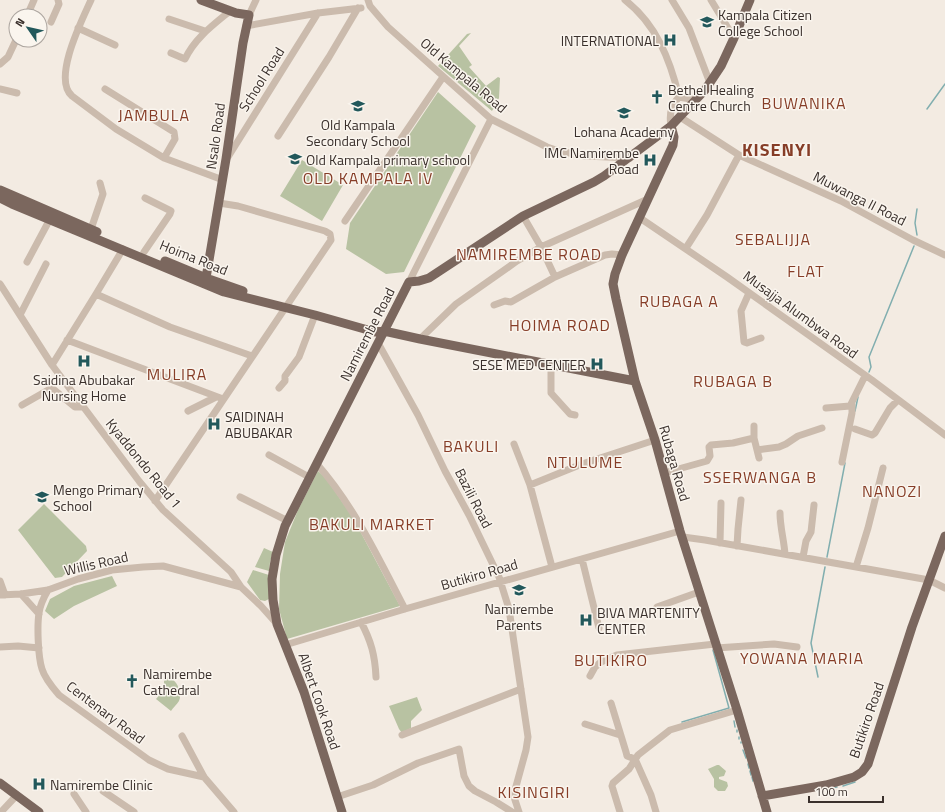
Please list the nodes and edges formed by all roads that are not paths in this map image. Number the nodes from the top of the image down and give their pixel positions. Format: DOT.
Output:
graph roads {
  1 [pos="58,0"];
  2 [pos="91,0"];
  3 [pos="201,0"];
  4 [pos="256,0"];
  5 [pos="362,0"];
  6 [pos="625,0"];
  7 [pos="672,0"];
  8 [pos="711,0"];
  9 [pos="750,0"];
  10 [pos="369,3"];
  11 [pos="358,8"];
  12 [pos="230,11"];
  13 [pos="318,13"];
  14 [pos="249,15"];
  15 [pos="169,19"];
  16 [pos="51,22"];
  17 [pos="246,26"];
  18 [pos="78,28"];
  19 [pos="206,31"];
  20 [pos="734,38"];
  21 [pos="114,45"];
  22 [pos="12,48"];
  23 [pos="171,54"];
  24 [pos="0,64"];
  25 [pos="443,77"];
  26 [pos="710,83"];
  27 [pos="0,89"];
  28 [pos="105,89"];
  29 [pos="17,93"];
  30 [pos="679,97"];
  31 [pos="696,100"];
  32 [pos="680,117"];
  33 [pos="491,119"];
  34 [pos="671,126"];
  35 [pos="278,136"];
  36 [pos="739,155"];
  37 [pos="164,158"];
  38 [pos="630,158"];
  39 [pos="226,159"];
  40 [pos="223,180"];
  41 [pos="100,183"];
  42 [pos="0,190"];
  43 [pos="0,198"];
  44 [pos="145,198"];
  45 [pos="648,199"];
  46 [pos="219,203"];
  47 [pos="523,216"];
  48 [pos="640,218"];
  49 [pos="50,219"];
  50 [pos="345,221"];
  51 [pos="91,229"];
  52 [pos="541,247"];
  53 [pos="686,248"];
  54 [pos="123,249"];
  55 [pos="144,252"];
  56 [pos="622,255"];
  57 [pos="945,255"];
  58 [pos="27,262"];
  59 [pos="46,264"];
  60 [pos="206,278"];
  61 [pos="555,278"];
  62 [pos="414,281"];
  63 [pos="0,284"];
  64 [pos="749,293"];
  65 [pos="96,294"];
  66 [pos="287,305"];
  67 [pos="494,305"];
  68 [pos="20,315"];
  69 [pos="314,315"];
  70 [pos="384,331"];
  71 [pos="761,338"];
  72 [pos="420,339"];
  73 [pos="67,340"];
  74 [pos="378,343"];
  75 [pos="252,356"];
  76 [pos="52,364"];
  77 [pos="551,364"];
  78 [pos="865,376"];
  79 [pos="635,381"];
  80 [pos="279,388"];
  81 [pos="220,398"];
  82 [pos="898,400"];
  83 [pos="22,405"];
  84 [pos="852,405"];
  85 [pos="82,407"];
  86 [pos="826,408"];
  87 [pos="188,411"];
  88 [pos="576,416"];
  89 [pos="754,426"];
  90 [pos="822,428"];
  91 [pos="855,429"];
  92 [pos="945,435"];
  93 [pos="754,438"];
  94 [pos="655,440"];
  95 [pos="514,444"];
  96 [pos="757,450"];
  97 [pos="269,455"];
  98 [pos="759,458"];
  99 [pos="842,462"];
  100 [pos="317,464"];
  101 [pos="883,468"];
  102 [pos="664,473"];
  103 [pos="309,477"];
  104 [pos="530,485"];
  105 [pos="240,497"];
  106 [pos="741,500"];
  107 [pos="155,501"];
  108 [pos="720,503"];
  109 [pos="814,505"];
  110 [pos="780,513"];
  111 [pos="288,521"];
  112 [pos="681,534"];
  113 [pos="945,536"];
  114 [pos="720,543"];
  115 [pos="737,546"];
  116 [pos="785,554"];
  117 [pos="803,558"];
  118 [pos="582,559"];
  119 [pos="552,567"];
  120 [pos="856,567"];
  121 [pos="929,580"];
  122 [pos="0,581"];
  123 [pos="500,582"];
  124 [pos="241,587"];
  125 [pos="945,588"];
  126 [pos="48,590"];
  127 [pos="699,592"];
  128 [pos="21,594"];
  129 [pos="2,595"];
  130 [pos="273,600"];
  131 [pos="261,606"];
  132 [pos="657,607"];
  133 [pos="405,609"];
  134 [pos="39,614"];
  135 [pos="361,622"];
  136 [pos="277,624"];
  137 [pos="599,628"];
  138 [pos="285,644"];
  139 [pos="716,646"];
  140 [pos="0,647"];
  141 [pos="797,647"];
  142 [pos="39,648"];
  143 [pos="590,676"];
  144 [pos="376,677"];
  145 [pos="521,689"];
  146 [pos="611,703"];
  147 [pos="737,710"];
  148 [pos="585,724"];
  149 [pos="402,734"];
  150 [pos="620,735"];
  151 [pos="182,736"];
  152 [pos="635,759"];
  153 [pos="204,777"];
  154 [pos="0,783"];
  155 [pos="103,791"];
  156 [pos="74,794"];
  157 [pos="16,795"];
  158 [pos="762,796"];
  159 [pos="337,797"];
  160 [pos="1,812"];
  161 [pos="39,812"];
  162 [pos="86,812"];
  163 [pos="134,812"];
  164 [pos="234,812"];
  165 [pos="342,812"];
  166 [pos="512,812"];
  167 [pos="518,812"];
  168 [pos="620,812"];
  169 [pos="656,812"];
  170 [pos="767,812"];
  1 -- 16 [label="street"];
  2 -- 18 [label="street"];
  3 -- 12 [label="main road"];
  4 -- 14 [label="street, Nsalo Road"];
  5 -- 10 [label="street, Old Kampala Road"];
  6 -- 30 [label="street"];
  7 -- 26 [label="street"];
  8 -- 20 [label="street"];
  9 -- 20 [label="main road"];
  10 -- 11 [label="street"];
  10 -- 25 [label="street, Old Kampala Road"];
  11 -- 13 [label="street"];
  11 -- 35 [label="street"];
  12 -- 14 [label="main road"];
  12 -- 19 [label="street"];
  13 -- 17 [label="street"];
  13 -- 39 [label="street, School Road"];
  14 -- 17 [label="main road, Nsalo Road"];
  15 -- 19 [label="street"];
  17 -- 39 [label="main road, Nsalo Road"];
  18 -- 21 [label="street"];
  18 -- 37 [label="street"];
  19 -- 23 [label="street"];
  20 -- 26 [label="main road"];
  22 -- 24 [label="street"];
  25 -- 33 [label="street, Old Kampala Road"];
  25 -- 50 [label="street"];
  26 -- 31 [label="main road"];
  27 -- 29 [label="street"];
  28 -- 37 [label="street"];
  30 -- 31 [label="street"];
  30 -- 34 [label="street"];
  31 -- 32 [label="main road"];
  32 -- 34 [label="main road"];
  32 -- 36 [label="street, Muwanga II Road"];
  33 -- 38 [label="street, Old Kampala Road"];
  33 -- 62 [label="street"];
  34 -- 38 [label="main road"];
  34 -- 45 [label="main road, Rubaga Road"];
  36 -- 53 [label="street"];
  36 -- 57 [label="street, Muwanga II Road"];
  37 -- 40 [label="street"];
  38 -- 47 [label="main road"];
  39 -- 40 [label="main road, Nsalo Road"];
  40 -- 46 [label="main road, Nsalo Road"];
  41 -- 51 [label="street"];
  42 -- 51 [label="main road, Hoima Road"];
  43 -- 49 [label="main road, Hoima Road"];
  44 -- 55 [label="street"];
  45 -- 48 [label="main road, Rubaga Road"];
  45 -- 52 [label="street"];
  46 -- 60 [label="main road, Nsalo Road"];
  46 -- 66 [label="street"];
  47 -- 52 [label="street"];
  47 -- 62 [label="main road"];
  48 -- 53 [label="street, Musajja Alumbwa Road"];
  48 -- 56 [label="main road, Rubaga Road"];
  49 -- 54 [label="main road, Hoima Road"];
  49 -- 58 [label="street"];
  51 -- 55 [label="main road, Hoima Road"];
  52 -- 61 [label="street"];
  52 -- 72 [label="street"];
  53 -- 64 [label="street, Musajja Alumbwa Road"];
  54 -- 65 [label="street"];
  54 -- 66 [label="main road, Hoima Road"];
  55 -- 60 [label="main road, Hoima Road"];
  56 -- 61 [label="street"];
  56 -- 79 [label="main road, Rubaga Road"];
  59 -- 68 [label="street"];
  60 -- 66 [label="main road, Hoima Road"];
  61 -- 67 [label="street"];
  62 -- 70 [label="main road, Namirembe Road"];
  63 -- 68 [label="street, Kyaddondo Road 1"];
  64 -- 71 [label="street"];
  64 -- 78 [label="street, Musajja Alumbwa Road"];
  65 -- 73 [label="street"];
  65 -- 75 [label="street"];
  66 -- 69 [label="main road, Hoima Road"];
  66 -- 70 [label="main road, Hoima Road"];
  66 -- 75 [label="street"];
  68 -- 76 [label="street, Kyaddondo Road 1"];
  69 -- 70 [label="main road, Hoima Road"];
  69 -- 80 [label="street"];
  70 -- 72 [label="main road, Hoima Road"];
  70 -- 74 [label="main road, Namirembe Road"];
  72 -- 77 [label="main road, Hoima Road"];
  73 -- 76 [label="street"];
  73 -- 81 [label="street"];
  74 -- 100 [label="main road, Namirembe Road"];
  74 -- 123 [label="street, Bazili Road"];
  75 -- 81 [label="street"];
  76 -- 85 [label="street, Kyaddondo Road 1"];
  77 -- 79 [label="main road, Hoima Road"];
  77 -- 88 [label="street"];
  78 -- 82 [label="street, Musajja Alumbwa Road"];
  78 -- 84 [label="street"];
  79 -- 94 [label="main road, Rubaga Road"];
  81 -- 87 [label="street"];
  81 -- 107 [label="street"];
  82 -- 91 [label="street"];
  82 -- 92 [label="street, Musajja Alumbwa Road"];
  83 -- 85 [label="street"];
  84 -- 86 [label="street"];
  84 -- 99 [label="street"];
  85 -- 107 [label="street, Kyaddondo Road 1"];
  89 -- 93 [label="street"];
  90 -- 96 [label="street"];
  93 -- 96 [label="street"];
  93 -- 102 [label="street"];
  94 -- 102 [label="main road, Rubaga Road"];
  94 -- 104 [label="street"];
  95 -- 104 [label="street"];
  96 -- 98 [label="street"];
  97 -- 103 [label="street"];
  100 -- 103 [label="main road, Namirembe Road"];
  100 -- 133 [label="street"];
  101 -- 120 [label="street"];
  102 -- 112 [label="main road, Rubaga Road"];
  103 -- 111 [label="main road, Namirembe Road"];
  104 -- 119 [label="street"];
  105 -- 111 [label="street"];
  106 -- 115 [label="street"];
  107 -- 124 [label="street, Kyaddondo Road 1"];
  108 -- 114 [label="street"];
  109 -- 117 [label="street"];
  110 -- 116 [label="street"];
  111 -- 130 [label="main road, Namirembe Road"];
  112 -- 114 [label="street, Butikiro Road"];
  112 -- 118 [label="street, Butikiro Road"];
  112 -- 127 [label="main road, Rubaga Road"];
  113 -- 121 [label="main road, Butikiro Road"];
  114 -- 115 [label="street, Butikiro Road"];
  115 -- 116 [label="street, Butikiro Road"];
  116 -- 117 [label="street, Butikiro Road"];
  117 -- 120 [label="street, Butikiro Road"];
  118 -- 119 [label="street, Butikiro Road"];
  118 -- 137 [label="street"];
  119 -- 123 [label="street, Butikiro Road"];
  120 -- 121 [label="street, Butikiro Road"];
  121 -- 125 [label="street"];
  121 -- 158 [label="main road, Butikiro Road"];
  122 -- 129 [label="street"];
  123 -- 133 [label="street, Butikiro Road"];
  123 -- 145 [label="street, Bazili Road"];
  124 -- 126 [label="street, Willis Road"];
  124 -- 131 [label="street, Willis Road"];
  126 -- 128 [label="street, Willis Road"];
  126 -- 134 [label="street, Centenary Road"];
  127 -- 132 [label="street"];
  127 -- 139 [label="main road, Rubaga Road"];
  128 -- 129 [label="street, Willis Road"];
  128 -- 134 [label="street"];
  130 -- 131 [label="street"];
  130 -- 136 [label="main road, Albert Cook Road"];
  131 -- 136 [label="street, Willis Road"];
  133 -- 135 [label="street, Butikiro Road"];
  134 -- 142 [label="street, Centenary Road"];
  135 -- 138 [label="street, Butikiro Road"];
  135 -- 144 [label="street"];
  136 -- 138 [label="main road, Albert Cook Road"];
  138 -- 159 [label="main road, Albert Cook Road"];
  139 -- 141 [label="street"];
  139 -- 143 [label="street"];
  139 -- 147 [label="main road, Rubaga Road"];
  140 -- 142 [label="street"];
  142 -- 153 [label="street, Centenary Road"];
  145 -- 149 [label="street"];
  145 -- 167 [label="street, Bazili Road"];
  146 -- 150 [label="street"];
  147 -- 152 [label="street"];
  147 -- 158 [label="main road, Rubaga Road"];
  148 -- 150 [label="street"];
  150 -- 152 [label="street"];
  151 -- 153 [label="street"];
  152 -- 168 [label="street"];
  152 -- 169 [label="street"];
  153 -- 164 [label="street"];
  154 -- 157 [label="main road"];
  155 -- 163 [label="street"];
  156 -- 162 [label="street"];
  157 -- 160 [label="street"];
  157 -- 161 [label="main road"];
  158 -- 170 [label="main road, Rubaga Road"];
  159 -- 165 [label="main road, Albert Cook Road"];
  159 -- 166 [label="street"];
}
